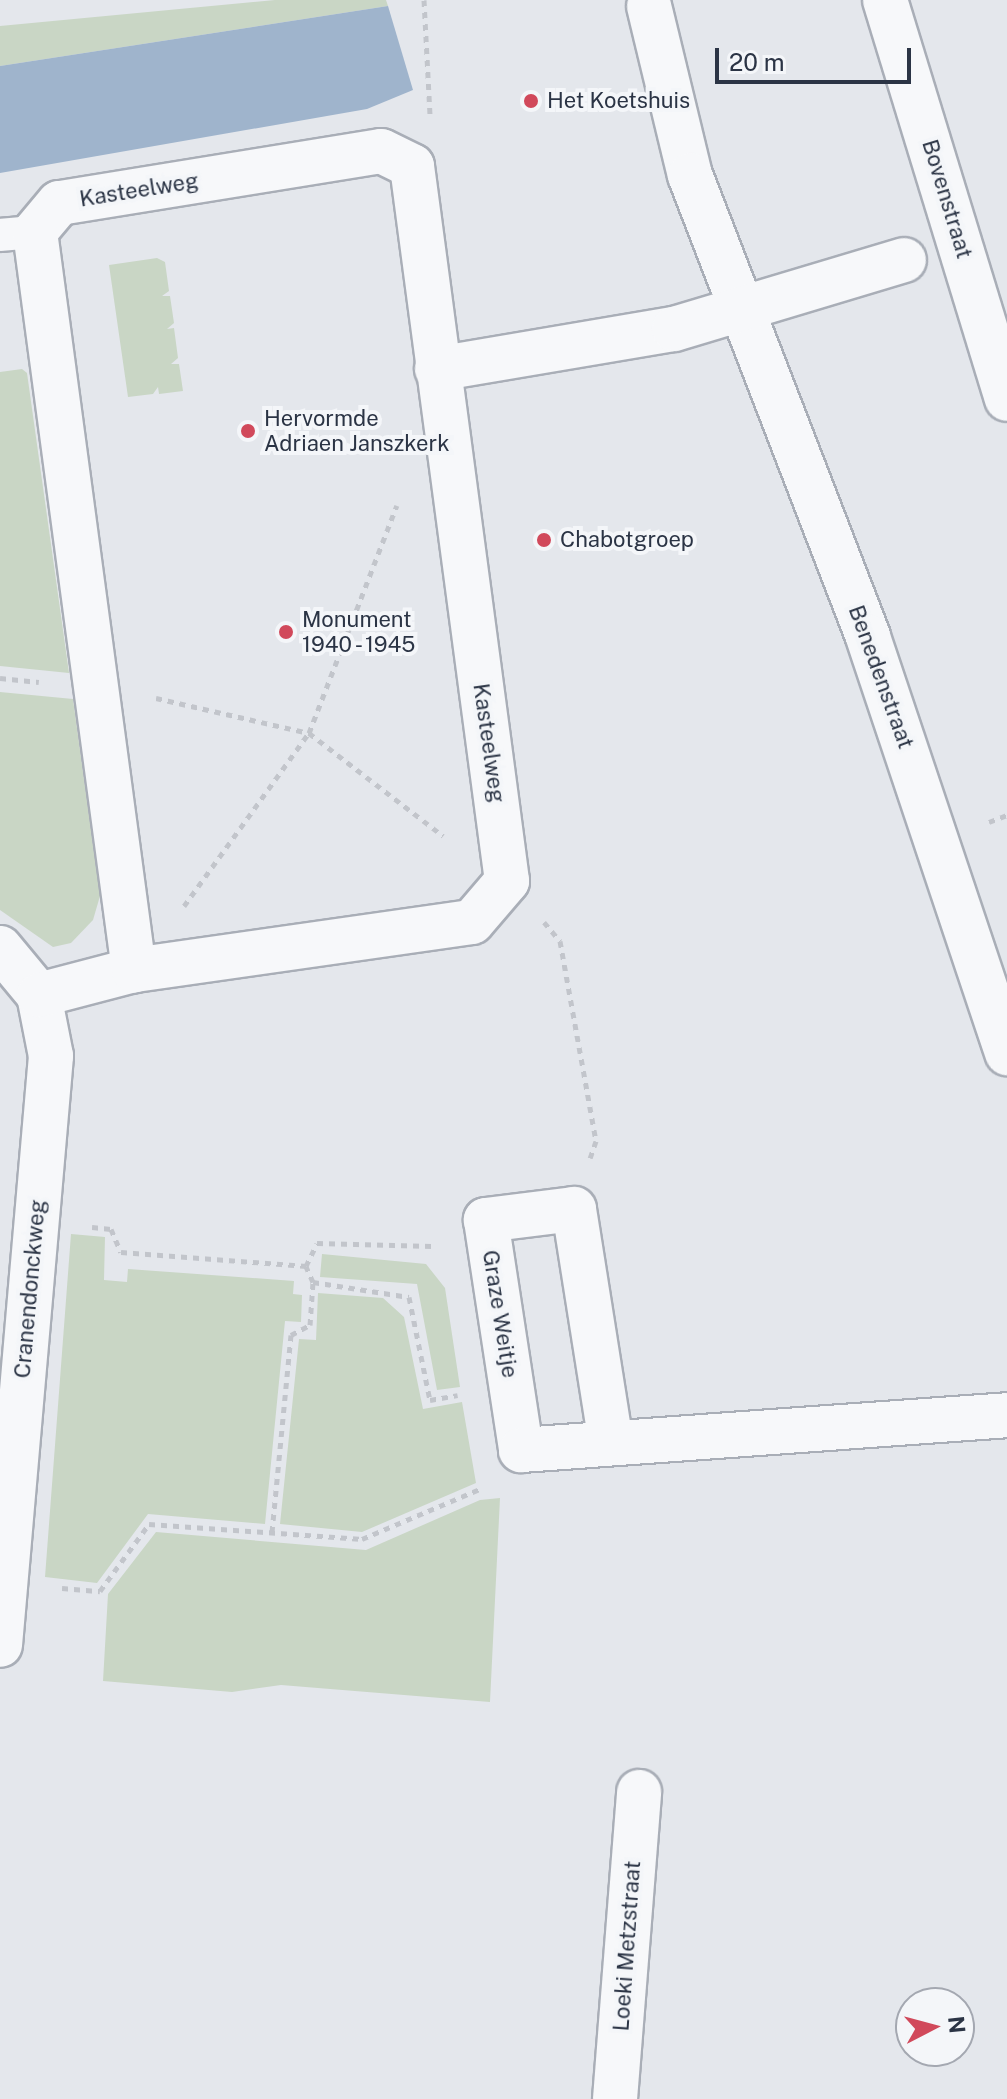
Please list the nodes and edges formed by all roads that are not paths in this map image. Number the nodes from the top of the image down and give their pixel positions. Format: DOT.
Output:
graph roads {
  1 [pos="885,0"];
  2 [pos="649,6"];
  3 [pos="17,233"];
  4 [pos="904,260"];
  5 [pos="736,307"];
  6 [pos="437,369"];
  7 [pos="1007,399"];
  8 [pos="0,948"];
  9 [pos="134,970"];
  10 [pos="39,995"];
  11 [pos="1007,1053"];
  12 [pos="1007,1415"];
  13 [pos="611,1443"];
  14 [pos="4,1561"];
  15 [pos="0,1645"];
  16 [pos="639,1792"];
  17 [pos="615,2099"];
  1 -- 7 [label="street, Bovenstraat"];
  2 -- 5 [label="street, Benedenstraat"];
  3 -- 6 [label="street, Kasteelweg"];
  3 -- 9 [label="street, Kasteelweg"];
  4 -- 5 [label="street"];
  5 -- 6 [label="street"];
  5 -- 11 [label="street, Benedenstraat"];
  6 -- 9 [label="street, Kasteelweg"];
  8 -- 10 [label="street, Cranendonckweg"];
  9 -- 10 [label="street"];
  10 -- 14 [label="street, Cranendonckweg"];
  12 -- 13 [label="street"];
  13 -- 13 [label="street, Graze Weitje"];
  14 -- 15 [label="street, Cranendonckweg"];
  16 -- 17 [label="street, Loeki Metzstraat"];
}
